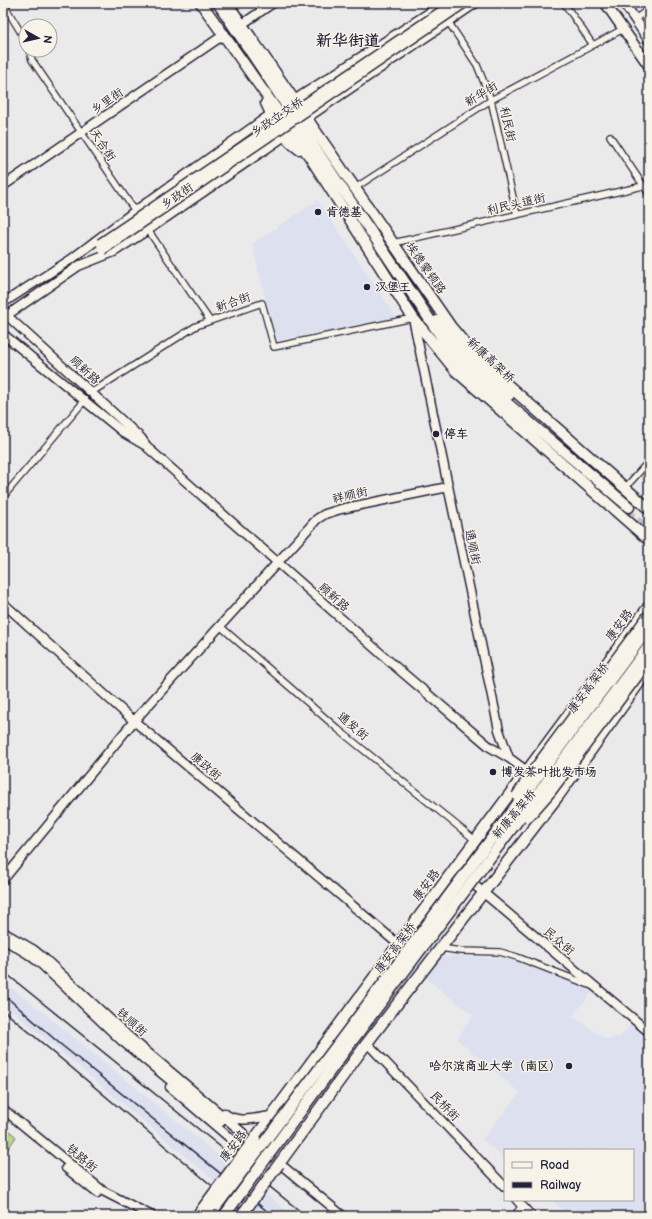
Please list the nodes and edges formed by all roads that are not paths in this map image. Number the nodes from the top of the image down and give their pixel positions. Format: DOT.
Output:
graph roads {
  1 [pos="3,3"];
  2 [pos="201,3"];
  3 [pos="209,3"];
  4 [pos="218,3"];
  5 [pos="223,3"];
  6 [pos="227,3"];
  7 [pos="273,3"];
  8 [pos="453,3"];
  9 [pos="465,3"];
  10 [pos="476,3"];
  11 [pos="564,3"];
  12 [pos="605,3"];
  13 [pos="624,3"];
  14 [pos="440,4"];
  15 [pos="649,9"];
  16 [pos="635,19"];
  17 [pos="449,23"];
  18 [pos="237,25"];
  19 [pos="18,28"];
  20 [pos="623,29"];
  21 [pos="225,34"];
  22 [pos="649,40"];
  23 [pos="593,45"];
  24 [pos="31,58"];
  25 [pos="649,66"];
  26 [pos="258,85"];
  27 [pos="294,100"];
  28 [pos="491,100"];
  29 [pos="270,114"];
  30 [pos="303,120"];
  31 [pos="82,132"];
  32 [pos="285,136"];
  33 [pos="610,136"];
  34 [pos="310,157"];
  35 [pos="3,186"];
  36 [pos="644,186"];
  37 [pos="353,189"];
  38 [pos="649,194"];
  39 [pos="135,211"];
  40 [pos="516,215"];
  41 [pos="148,230"];
  42 [pos="393,243"];
  43 [pos="101,247"];
  44 [pos="73,258"];
  45 [pos="76,267"];
  46 [pos="3,303"];
  47 [pos="4,315"];
  48 [pos="413,318"];
  49 [pos="210,321"];
  50 [pos="3,334"];
  51 [pos="448,360"];
  52 [pos="92,392"];
  53 [pos="85,400"];
  54 [pos="148,448"];
  55 [pos="649,461"];
  56 [pos="448,487"];
  57 [pos="625,488"];
  58 [pos="3,497"];
  59 [pos="649,509"];
  60 [pos="649,518"];
  61 [pos="649,540"];
  62 [pos="278,563"];
  63 [pos="3,603"];
  64 [pos="649,606"];
  65 [pos="649,615"];
  66 [pos="220,626"];
  67 [pos="649,628"];
  68 [pos="649,646"];
  69 [pos="649,660"];
  70 [pos="649,669"];
  71 [pos="134,721"];
  72 [pos="509,758"];
  73 [pos="527,771"];
  74 [pos="559,795"];
  75 [pos="475,840"];
  76 [pos="454,868"];
  77 [pos="3,880"];
  78 [pos="484,894"];
  79 [pos="450,903"];
  80 [pos="3,932"];
  81 [pos="3,939"];
  82 [pos="398,944"];
  83 [pos="441,948"];
  84 [pos="597,989"];
  85 [pos="649,1032"];
  86 [pos="125,1038"];
  87 [pos="367,1043"];
  88 [pos="3,1108"];
  89 [pos="3,1115"];
  90 [pos="271,1116"];
  91 [pos="241,1135"];
  92 [pos="244,1151"];
  93 [pos="282,1168"];
  94 [pos="504,1186"];
  95 [pos="520,1203"];
  96 [pos="142,1216"];
  97 [pos="152,1216"];
  98 [pos="196,1216"];
  99 [pos="208,1216"];
  100 [pos="224,1216"];
  101 [pos="241,1216"];
  102 [pos="335,1216"];
  103 [pos="343,1216"];
  104 [pos="514,1216"];
  105 [pos="531,1216"];
  1 -- 19 [label="street"];
  2 -- 21 [label="highway"];
  3 -- 21 [label="highway"];
  4 -- 18 [label="highway"];
  5 -- 18 [label="highway"];
  6 -- 18 [label="highway"];
  7 -- 18 [label="main road"];
  8 -- 43 [label="main road, 乡政立交桥, bridge"];
  9 -- 43 [label="main road, 乡政立交桥, bridge"];
  10 -- 17 [label="main road"];
  11 -- 23 [label="street"];
  12 -- 20 [label="main road"];
  13 -- 16 [label="main road"];
  14 -- 27 [label="main road"];
  15 -- 16 [label="street"];
  16 -- 22 [label="main road"];
  17 -- 28 [label="street, 利民街"];
  17 -- 30 [label="main road"];
  18 -- 27 [label="highway"];
  18 -- 30 [label="highway"];
  20 -- 23 [label="street, 新华街"];
  20 -- 25 [label="main road"];
  21 -- 26 [label="highway"];
  21 -- 31 [label="main road, 乡里街"];
  23 -- 28 [label="street, 新华街"];
  24 -- 31 [label="street, 天合街"];
  26 -- 29 [label="highway"];
  26 -- 34 [label="highway"];
  27 -- 30 [label="highway"];
  28 -- 37 [label="street, 新华街"];
  28 -- 40 [label="street, 利民街"];
  29 -- 32 [label="highway"];
  29 -- 39 [label="main road, 乡政街"];
  30 -- 37 [label="highway"];
  30 -- 51 [label="highway"];
  31 -- 35 [label="main road, 乡里街"];
  31 -- 39 [label="street, 天合街"];
  32 -- 34 [label="highway"];
  32 -- 41 [label="main road, 乡政街"];
  33 -- 36 [label="street"];
  34 -- 48 [label="highway"];
  36 -- 38 [label="street"];
  36 -- 40 [label="street, 利民头道街"];
  37 -- 42 [label="highway, 埃德蒙顿路"];
  37 -- 60 [label="highway, 新康高架桥"];
  39 -- 44 [label="main road, 乡政街"];
  40 -- 42 [label="street, 利民头道街"];
  41 -- 45 [label="main road, 乡政街"];
  41 -- 49 [label="street"];
  42 -- 57 [label="highway, 埃德蒙顿路"];
  43 -- 44 [label="main road, 乡政街"];
  43 -- 45 [label="main road, 乡政街"];
  44 -- 46 [label="main road, 乡政街"];
  45 -- 47 [label="main road, 乡政街"];
  47 -- 52 [label="main road, 顾新路"];
  48 -- 49 [label="street, 新合街"];
  48 -- 51 [label="highway"];
  48 -- 56 [label="main road, 通顺街"];
  49 -- 52 [label="street, 新合街"];
  50 -- 53 [label="main road, 顾新路"];
  51 -- 61 [label="highway"];
  52 -- 54 [label="main road, 顾新路"];
  53 -- 54 [label="main road, 顾新路"];
  53 -- 58 [label="street"];
  54 -- 62 [label="main road, 顾新路"];
  55 -- 57 [label="street"];
  56 -- 62 [label="main road, 祥顺街"];
  56 -- 72 [label="main road, 通顺街"];
  57 -- 59 [label="highway, 埃德蒙顿路"];
  62 -- 66 [label="main road, 祥顺街"];
  62 -- 72 [label="main road, 顾新路"];
  63 -- 71 [label="main road, 康政街"];
  64 -- 73 [label="highway, 康安路"];
  65 -- 79 [label="highway, bridge"];
  66 -- 71 [label="main road, 祥顺街"];
  66 -- 75 [label="street, 通发街"];
  67 -- 79 [label="highway, 康安高架桥, bridge"];
  68 -- 79 [label="highway, 康安高架桥, bridge"];
  69 -- 79 [label="highway, 新康高架桥, bridge"];
  70 -- 74 [label="highway"];
  71 -- 77 [label="main road, 祥顺街"];
  71 -- 82 [label="main road, 康政街"];
  72 -- 73 [label="main road"];
  73 -- 74 [label="main road"];
  73 -- 75 [label="highway, 康安路"];
  74 -- 78 [label="highway"];
  75 -- 76 [label="highway, 康安路"];
  76 -- 78 [label="main road, 民众街"];
  76 -- 82 [label="highway, 康安路"];
  78 -- 83 [label="highway"];
  78 -- 84 [label="main road, 民众街"];
  79 -- 99 [label="highway, 康安高架桥, bridge"];
  79 -- 100 [label="highway, 康安高架桥, bridge"];
  80 -- 86 [label="main road, 铁顺街"];
  81 -- 86 [label="main road, 铁顺街"];
  82 -- 90 [label="highway, 康安路"];
  83 -- 84 [label="street"];
  83 -- 87 [label="highway"];
  84 -- 85 [label="main road, 民众街"];
  86 -- 90 [label="main road"];
  86 -- 91 [label="main road, 铁顺街"];
  86 -- 92 [label="main road"];
  87 -- 93 [label="highway"];
  87 -- 94 [label="main road, 民桥街"];
  88 -- 97 [label="main road, 铁路街"];
  89 -- 96 [label="main road, 铁路街"];
  90 -- 92 [label="highway, 康安路, bridge"];
  92 -- 98 [label="highway, 康安路, bridge"];
  93 -- 101 [label="highway, bridge"];
  93 -- 102 [label="main road"];
  93 -- 103 [label="main road"];
  95 -- 104 [label="street"];
  95 -- 105 [label="main road"];
}
